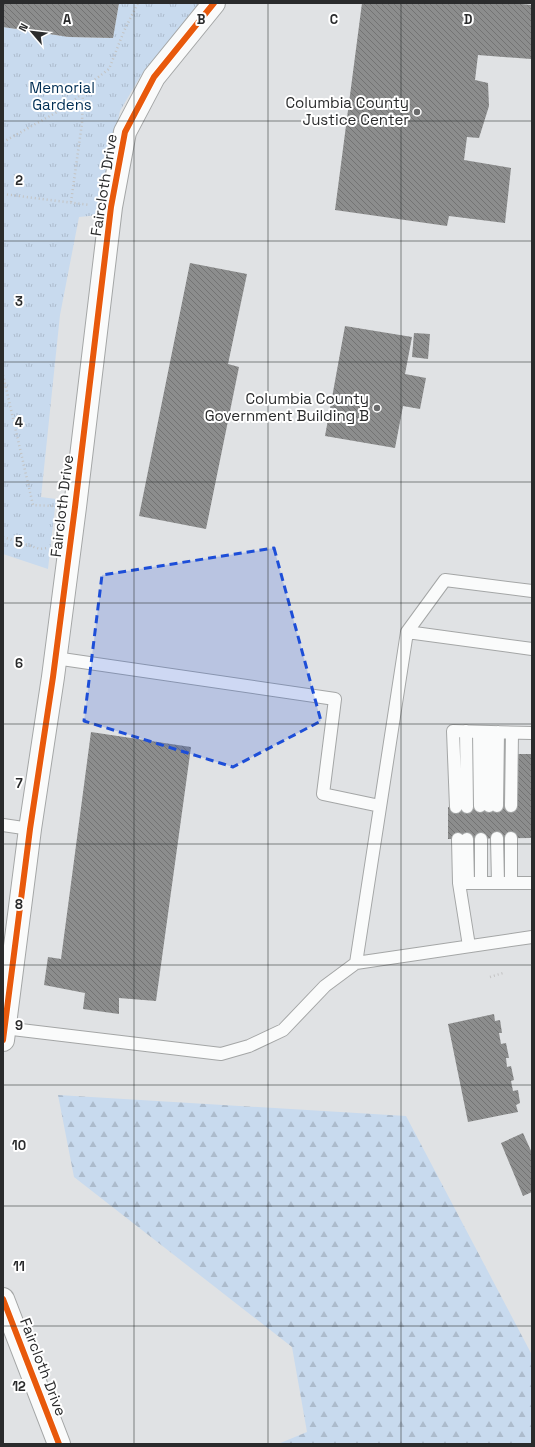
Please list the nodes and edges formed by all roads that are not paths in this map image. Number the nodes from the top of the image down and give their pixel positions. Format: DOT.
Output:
graph roads {
  1 [pos="214,3"];
  2 [pos="532,591"];
  3 [pos="407,632"];
  4 [pos="532,649"];
  5 [pos="55,658"];
  6 [pos="466,731"];
  7 [pos="488,732"];
  8 [pos="512,733"];
  9 [pos="532,733"];
  10 [pos="380,806"];
  11 [pos="511,806"];
  12 [pos="3,825"];
  13 [pos="30,829"];
  14 [pos="511,838"];
  15 [pos="463,839"];
  16 [pos="464,883"];
  17 [pos="490,883"];
  18 [pos="511,883"];
  19 [pos="532,883"];
  20 [pos="532,937"];
  21 [pos="469,946"];
  22 [pos="356,963"];
  23 [pos="4,1034"];
  24 [pos="3,1299"];
  25 [pos="59,1444"];
  1 -- 5 [label="street, Faircloth Drive"];
  2 -- 3 [label="lane"];
  3 -- 4 [label="lane"];
  3 -- 10 [label="lane"];
  5 -- 10 [label="lane"];
  5 -- 13 [label="street, Faircloth Drive"];
  6 -- 6 [label="lane"];
  6 -- 7 [label="lane"];
  7 -- 7 [label="lane"];
  7 -- 8 [label="lane"];
  8 -- 9 [label="lane"];
  8 -- 11 [label="lane"];
  10 -- 22 [label="lane"];
  12 -- 13 [label="lane"];
  13 -- 23 [label="street, Faircloth Drive"];
  14 -- 18 [label="lane"];
  15 -- 16 [label="lane"];
  16 -- 17 [label="lane"];
  16 -- 21 [label="lane"];
  17 -- 17 [label="lane"];
  17 -- 18 [label="lane"];
  18 -- 19 [label="lane"];
  20 -- 21 [label="lane"];
  21 -- 22 [label="lane"];
  22 -- 23 [label="lane"];
  24 -- 25 [label="street, Faircloth Drive"];
}
